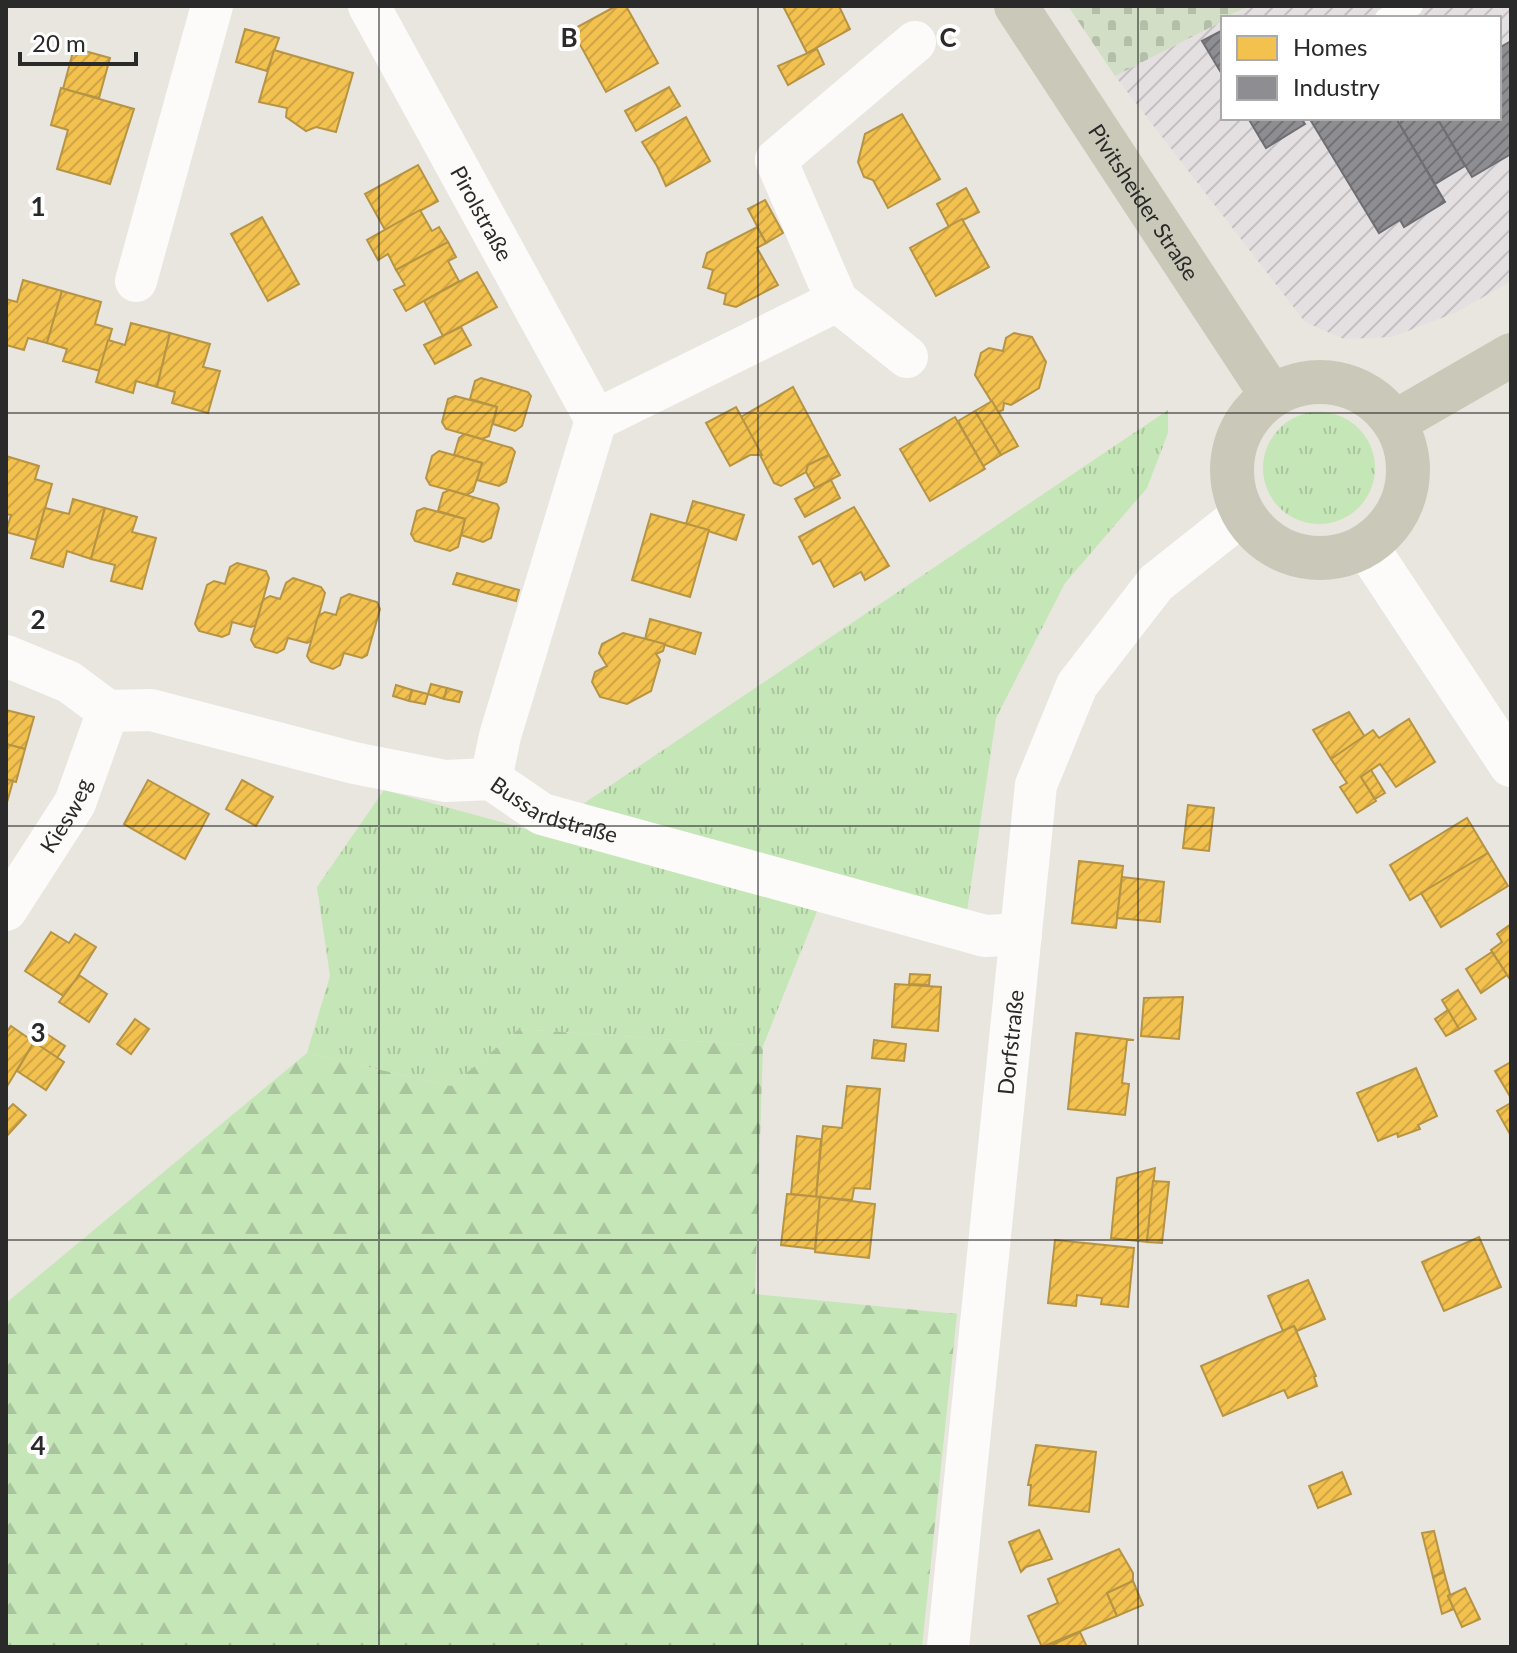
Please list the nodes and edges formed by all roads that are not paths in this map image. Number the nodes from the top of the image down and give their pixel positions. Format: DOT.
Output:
graph roads {
  1 [pos="212,6"];
  2 [pos="369,6"];
  3 [pos="1016,6"];
  4 [pos="1413,6"];
  5 [pos="1390,16"];
  6 [pos="915,42"];
  7 [pos="136,281"];
  8 [pos="837,301"];
  9 [pos="1511,355"];
  10 [pos="907,357"];
  11 [pos="1272,396"];
  12 [pos="596,420"];
  13 [pos="1395,422"];
  14 [pos="1243,514"];
  15 [pos="1366,546"];
  16 [pos="6,656"];
  17 [pos="108,711"];
  18 [pos="1511,765"];
  19 [pos="491,779"];
  20 [pos="6,910"];
  21 [pos="1021,934"];
  22 [pos="948,1647"];
  1 -- 7 [label="street"];
  2 -- 12 [label="street, Pirolstraße"];
  3 -- 11 [label="main road, Pivitsheider Straße"];
  4 -- 5 [label="lane"];
  6 -- 8 [label="street"];
  8 -- 10 [label="street"];
  8 -- 12 [label="street"];
  9 -- 13 [label="main road"];
  11 -- 13 [label="main road"];
  11 -- 14 [label="main road"];
  12 -- 19 [label="street"];
  13 -- 15 [label="main road"];
  14 -- 15 [label="main road"];
  14 -- 21 [label="street, Dorfstraße"];
  15 -- 18 [label="main road"];
  16 -- 17 [label="street"];
  17 -- 19 [label="street, Bussardstraße"];
  17 -- 20 [label="street, Kiesweg"];
  19 -- 21 [label="street, Bussardstraße"];
  21 -- 22 [label="street, Dorfstraße"];
}
